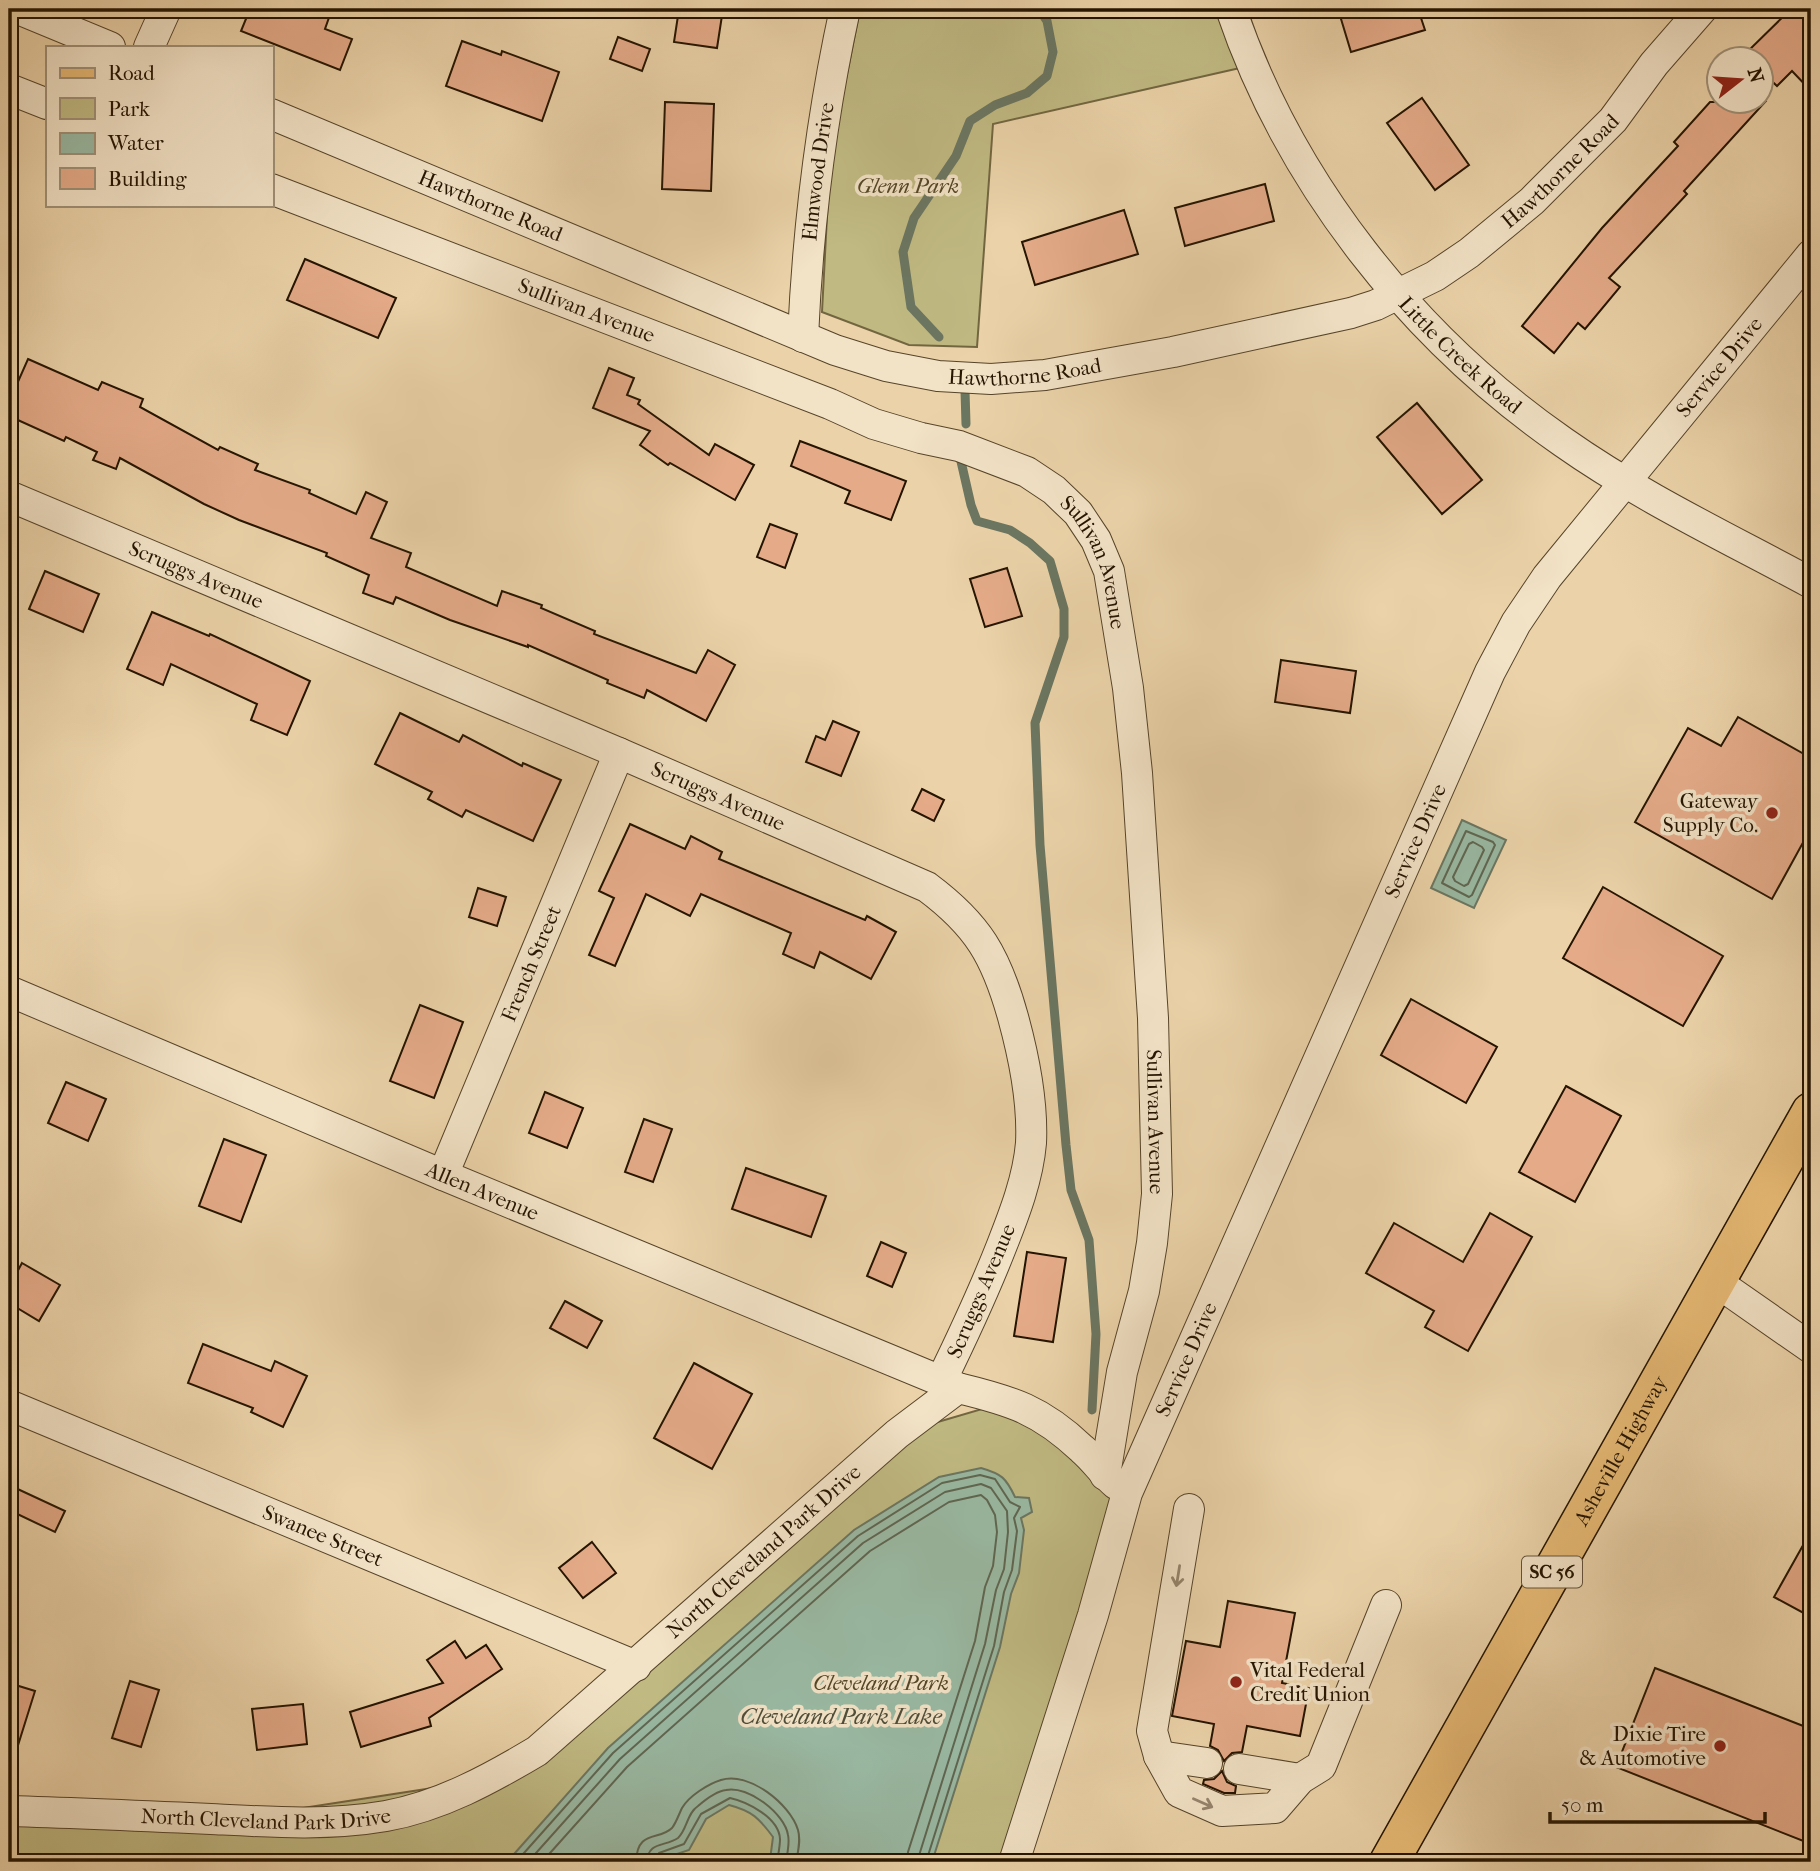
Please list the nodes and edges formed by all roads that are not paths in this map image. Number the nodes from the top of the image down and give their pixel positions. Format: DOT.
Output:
graph roads {
  1 [pos="18,9"];
  2 [pos="166,9"];
  3 [pos="845,9"];
  4 [pos="1231,9"];
  5 [pos="1702,9"];
  6 [pos="108,46"];
  7 [pos="149,46"];
  8 [pos="9,89"];
  9 [pos="46,103"];
  10 [pos="273,115"];
  11 [pos="273,190"];
  12 [pos="1811,255"];
  13 [pos="1399,295"];
  14 [pos="803,337"];
  15 [pos="1623,482"];
  16 [pos="9,496"];
  17 [pos="1811,583"];
  18 [pos="619,752"];
  19 [pos="9,990"];
  20 [pos="1811,1112"];
  21 [pos="443,1175"];
  22 [pos="1715,1282"];
  23 [pos="1811,1349"];
  24 [pos="950,1384"];
  25 [pos="9,1405"];
  26 [pos="1116,1484"];
  27 [pos="1189,1509"];
  28 [pos="1386,1605"];
  29 [pos="636,1666"];
  30 [pos="1159,1756"];
  31 [pos="1207,1763"];
  32 [pos="1239,1769"];
  33 [pos="1300,1779"];
  34 [pos="9,1811"];
  35 [pos="1014,1862"];
  36 [pos="1389,1862"];
  1 -- 6 [label="street"];
  2 -- 7 [label="street"];
  3 -- 14 [label="street, Elmwood Drive"];
  4 -- 13 [label="street, Little Creek Road"];
  5 -- 13 [label="street, Hawthorne Road"];
  8 -- 9 [label="street"];
  10 -- 14 [label="street, Hawthorne Road"];
  11 -- 26 [label="street, Sullivan Avenue"];
  12 -- 15 [label="street, Service Drive"];
  13 -- 14 [label="street, Hawthorne Road"];
  13 -- 15 [label="street, Little Creek Road"];
  15 -- 17 [label="street, Little Creek Road"];
  15 -- 26 [label="street, Service Drive"];
  16 -- 18 [label="street, Scruggs Avenue"];
  18 -- 21 [label="street, French Street"];
  18 -- 24 [label="street, Scruggs Avenue"];
  19 -- 21 [label="street, Allen Avenue"];
  20 -- 22 [label="main road, Asheville Highway / SC 56"];
  21 -- 24 [label="street, Allen Avenue"];
  22 -- 23 [label="street"];
  22 -- 36 [label="main road, Asheville Highway / SC 56"];
  24 -- 26 [label="street"];
  24 -- 29 [label="street, North Cleveland Park Drive"];
  25 -- 29 [label="street, Swanee Street"];
  26 -- 35 [label="street"];
  27 -- 30 [label="street, one-way"];
  28 -- 33 [label="street"];
  29 -- 34 [label="street, North Cleveland Park Drive"];
  30 -- 31 [label="street"];
  30 -- 33 [label="street, one-way"];
  32 -- 33 [label="street"];
}
